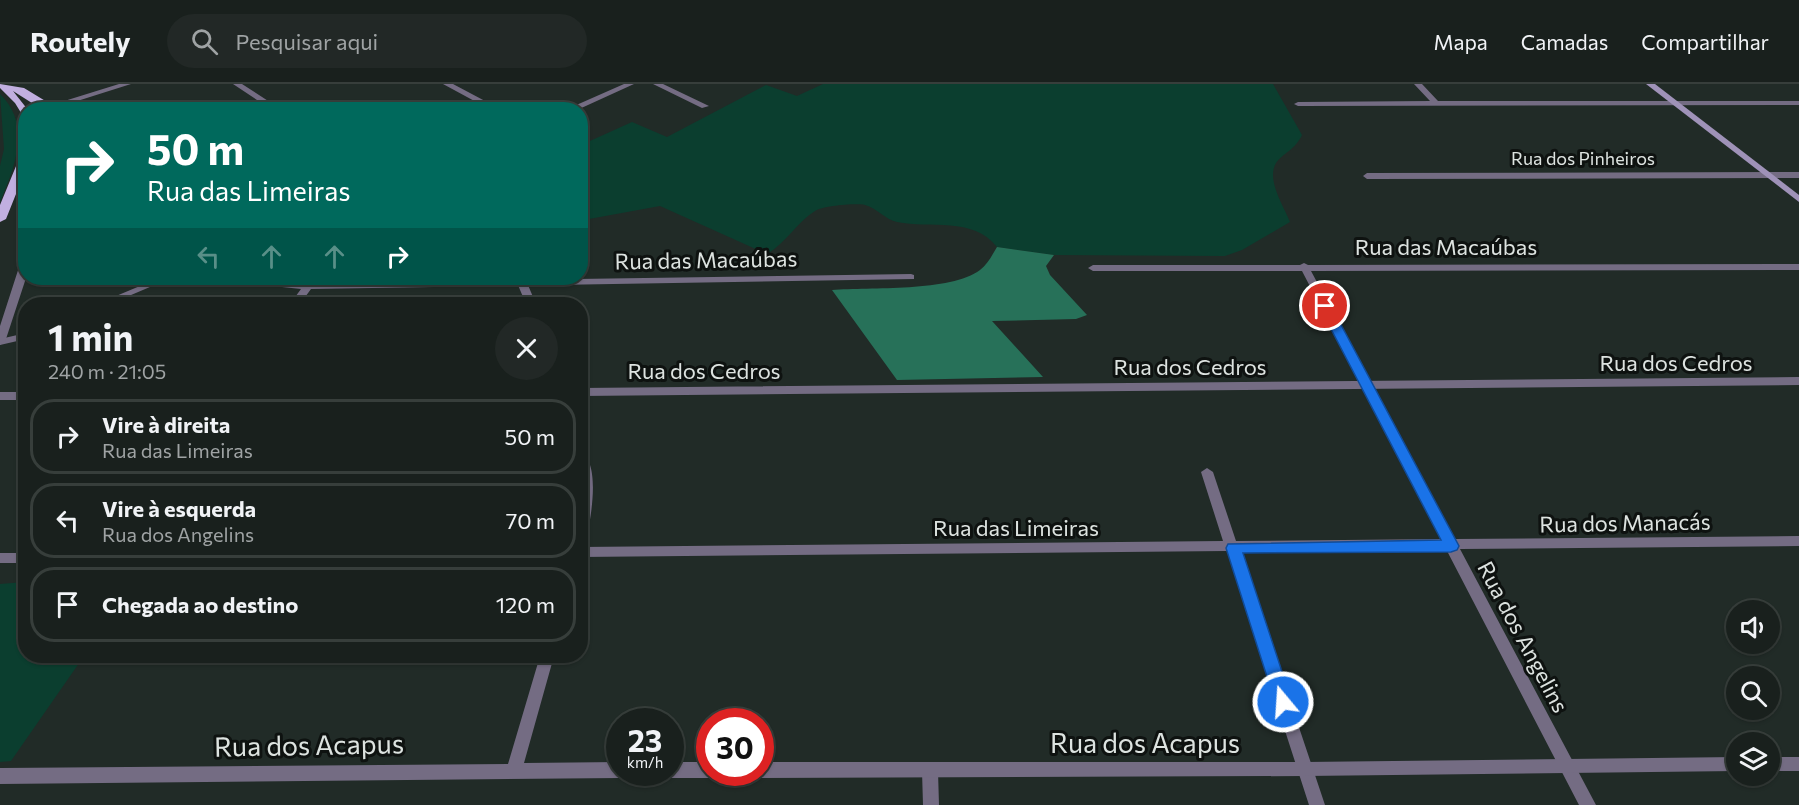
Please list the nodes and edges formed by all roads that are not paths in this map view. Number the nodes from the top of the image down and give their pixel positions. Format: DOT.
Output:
graph roads {
  1 [pos="126,84"];
  2 [pos="237,84"];
  3 [pos="447,84"];
  4 [pos="630,84"];
  5 [pos="657,84"];
  6 [pos="1418,84"];
  7 [pos="1650,84"];
  8 [pos="1,85"];
  9 [pos="19,102"];
  10 [pos="39,102"];
  11 [pos="71,102"];
  12 [pos="265,102"];
  13 [pos="482,102"];
  14 [pos="588,102"];
  15 [pos="1675,103"];
  16 [pos="1298,104"];
  17 [pos="1436,104"];
  18 [pos="1799,104"];
  19 [pos="705,106"];
  20 [pos="18,174"];
  21 [pos="1768,175"];
  22 [pos="1799,175"];
  23 [pos="1367,176"];
  24 [pos="1799,199"];
  25 [pos="0,219"];
  26 [pos="1304,266"];
  27 [pos="1799,267"];
  28 [pos="1093,268"];
  29 [pos="912,277"];
  30 [pos="588,279"];
  31 [pos="18,285"];
  32 [pos="149,285"];
  33 [pos="286,285"];
  34 [pos="344,285"];
  35 [pos="308,286"];
  36 [pos="119,297"];
  37 [pos="300,297"];
  38 [pos="18,338"];
  39 [pos="0,342"];
  40 [pos="1799,381"];
  41 [pos="1367,385"];
  42 [pos="588,392"];
  43 [pos="0,396"];
  44 [pos="18,396"];
  45 [pos="1207,472"];
  46 [pos="588,483"];
  47 [pos="588,500"];
  48 [pos="1799,541"];
  49 [pos="1451,546"];
  50 [pos="1233,548"];
  51 [pos="588,552"];
  52 [pos="0,558"];
  53 [pos="18,558"];
  54 [pos="545,663"];
  55 [pos="1566,764"];
  56 [pos="1726,764"];
  57 [pos="1780,764"];
  58 [pos="1799,764"];
  59 [pos="1305,769"];
  60 [pos="514,770"];
  61 [pos="606,770"];
  62 [pos="774,770"];
  63 [pos="930,771"];
  64 [pos="0,776"];
  65 [pos="931,805"];
  66 [pos="1317,805"];
  67 [pos="1588,805"];
  1 -- 11 [label="street"];
  2 -- 12 [label="street"];
  3 -- 13 [label="street"];
  4 -- 14 [label="street"];
  5 -- 19 [label="street"];
  6 -- 17 [label="street"];
  7 -- 15 [label="main road"];
  8 -- 9 [label="main road"];
  8 -- 10 [label="main road"];
  15 -- 17 [label="street"];
  15 -- 18 [label="street"];
  15 -- 21 [label="main road"];
  16 -- 17 [label="street"];
  20 -- 25 [label="main road"];
  21 -- 22 [label="street, Rua dos Pinheiros"];
  21 -- 23 [label="street, Rua dos Pinheiros"];
  21 -- 24 [label="main road"];
  26 -- 27 [label="street, Rua das Macaúbas"];
  26 -- 28 [label="street, Rua das Macaúbas"];
  26 -- 41 [label="street, Rua dos Angelins"];
  29 -- 30 [label="street, Rua das Macaúbas"];
  31 -- 39 [label="street"];
  32 -- 36 [label="street"];
  33 -- 35 [label="street, Rua das Macaúbas"];
  34 -- 35 [label="street, Rua das Macaúbas"];
  35 -- 37 [label="street"];
  38 -- 39 [label="street"];
  40 -- 41 [label="street, Rua dos Cedros"];
  41 -- 42 [label="street, Rua dos Cedros"];
  41 -- 49 [label="street, Rua dos Angelins"];
  43 -- 44 [label="street"];
  45 -- 50 [label="street"];
  46 -- 47 [label="street"];
  48 -- 49 [label="street, Rua dos Manacás"];
  49 -- 50 [label="street, Rua das Limeiras"];
  49 -- 55 [label="street, Rua dos Angelins"];
  50 -- 51 [label="street, Rua das Limeiras"];
  50 -- 59 [label="street"];
  52 -- 53 [label="street"];
  54 -- 60 [label="street"];
  55 -- 56 [label="street, Rua dos Acapus"];
  55 -- 59 [label="street, Rua dos Acapus"];
  55 -- 67 [label="street, Rua dos Angelins"];
  57 -- 58 [label="street"];
  59 -- 63 [label="street, Rua dos Acapus"];
  59 -- 66 [label="street"];
  60 -- 61 [label="street, Rua dos Acapus"];
  60 -- 64 [label="street, Rua dos Acapus"];
  62 -- 63 [label="street, Rua dos Acapus"];
  63 -- 65 [label="street"];
}
